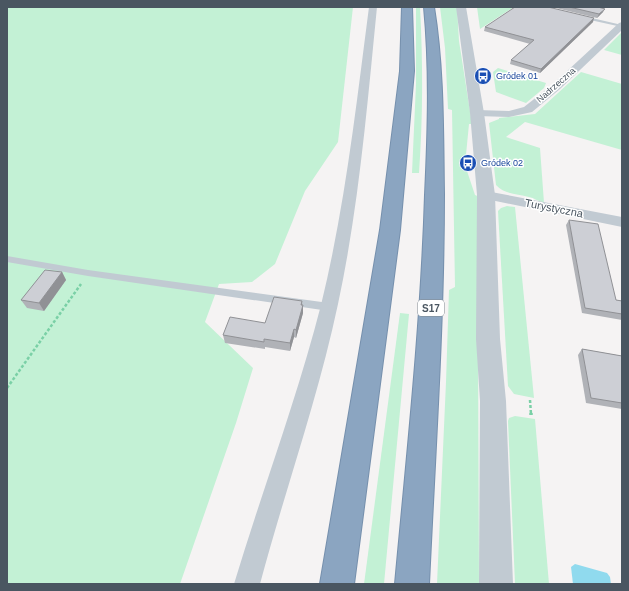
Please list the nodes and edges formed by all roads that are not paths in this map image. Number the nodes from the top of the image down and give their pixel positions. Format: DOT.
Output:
graph roads {
  1 [pos="372,7"];
  2 [pos="407,7"];
  3 [pos="429,7"];
  4 [pos="461,7"];
  5 [pos="574,15"];
  6 [pos="622,26"];
  7 [pos="477,113"];
  8 [pos="486,195"];
  9 [pos="622,222"];
  10 [pos="7,259"];
  11 [pos="329,307"];
  12 [pos="247,584"];
  13 [pos="337,584"];
  14 [pos="412,584"];
  15 [pos="496,584"];
  1 -- 11 [label="street"];
  2 -- 13 [label="highway"];
  3 -- 14 [label="highway, S17"];
  4 -- 7 [label="street"];
  5 -- 6 [label="lane"];
  6 -- 7 [label="street, Nadrzeczna"];
  7 -- 8 [label="street"];
  8 -- 9 [label="street, Turystyczna"];
  8 -- 15 [label="street"];
  10 -- 11 [label="lane"];
  11 -- 12 [label="street"];
}
